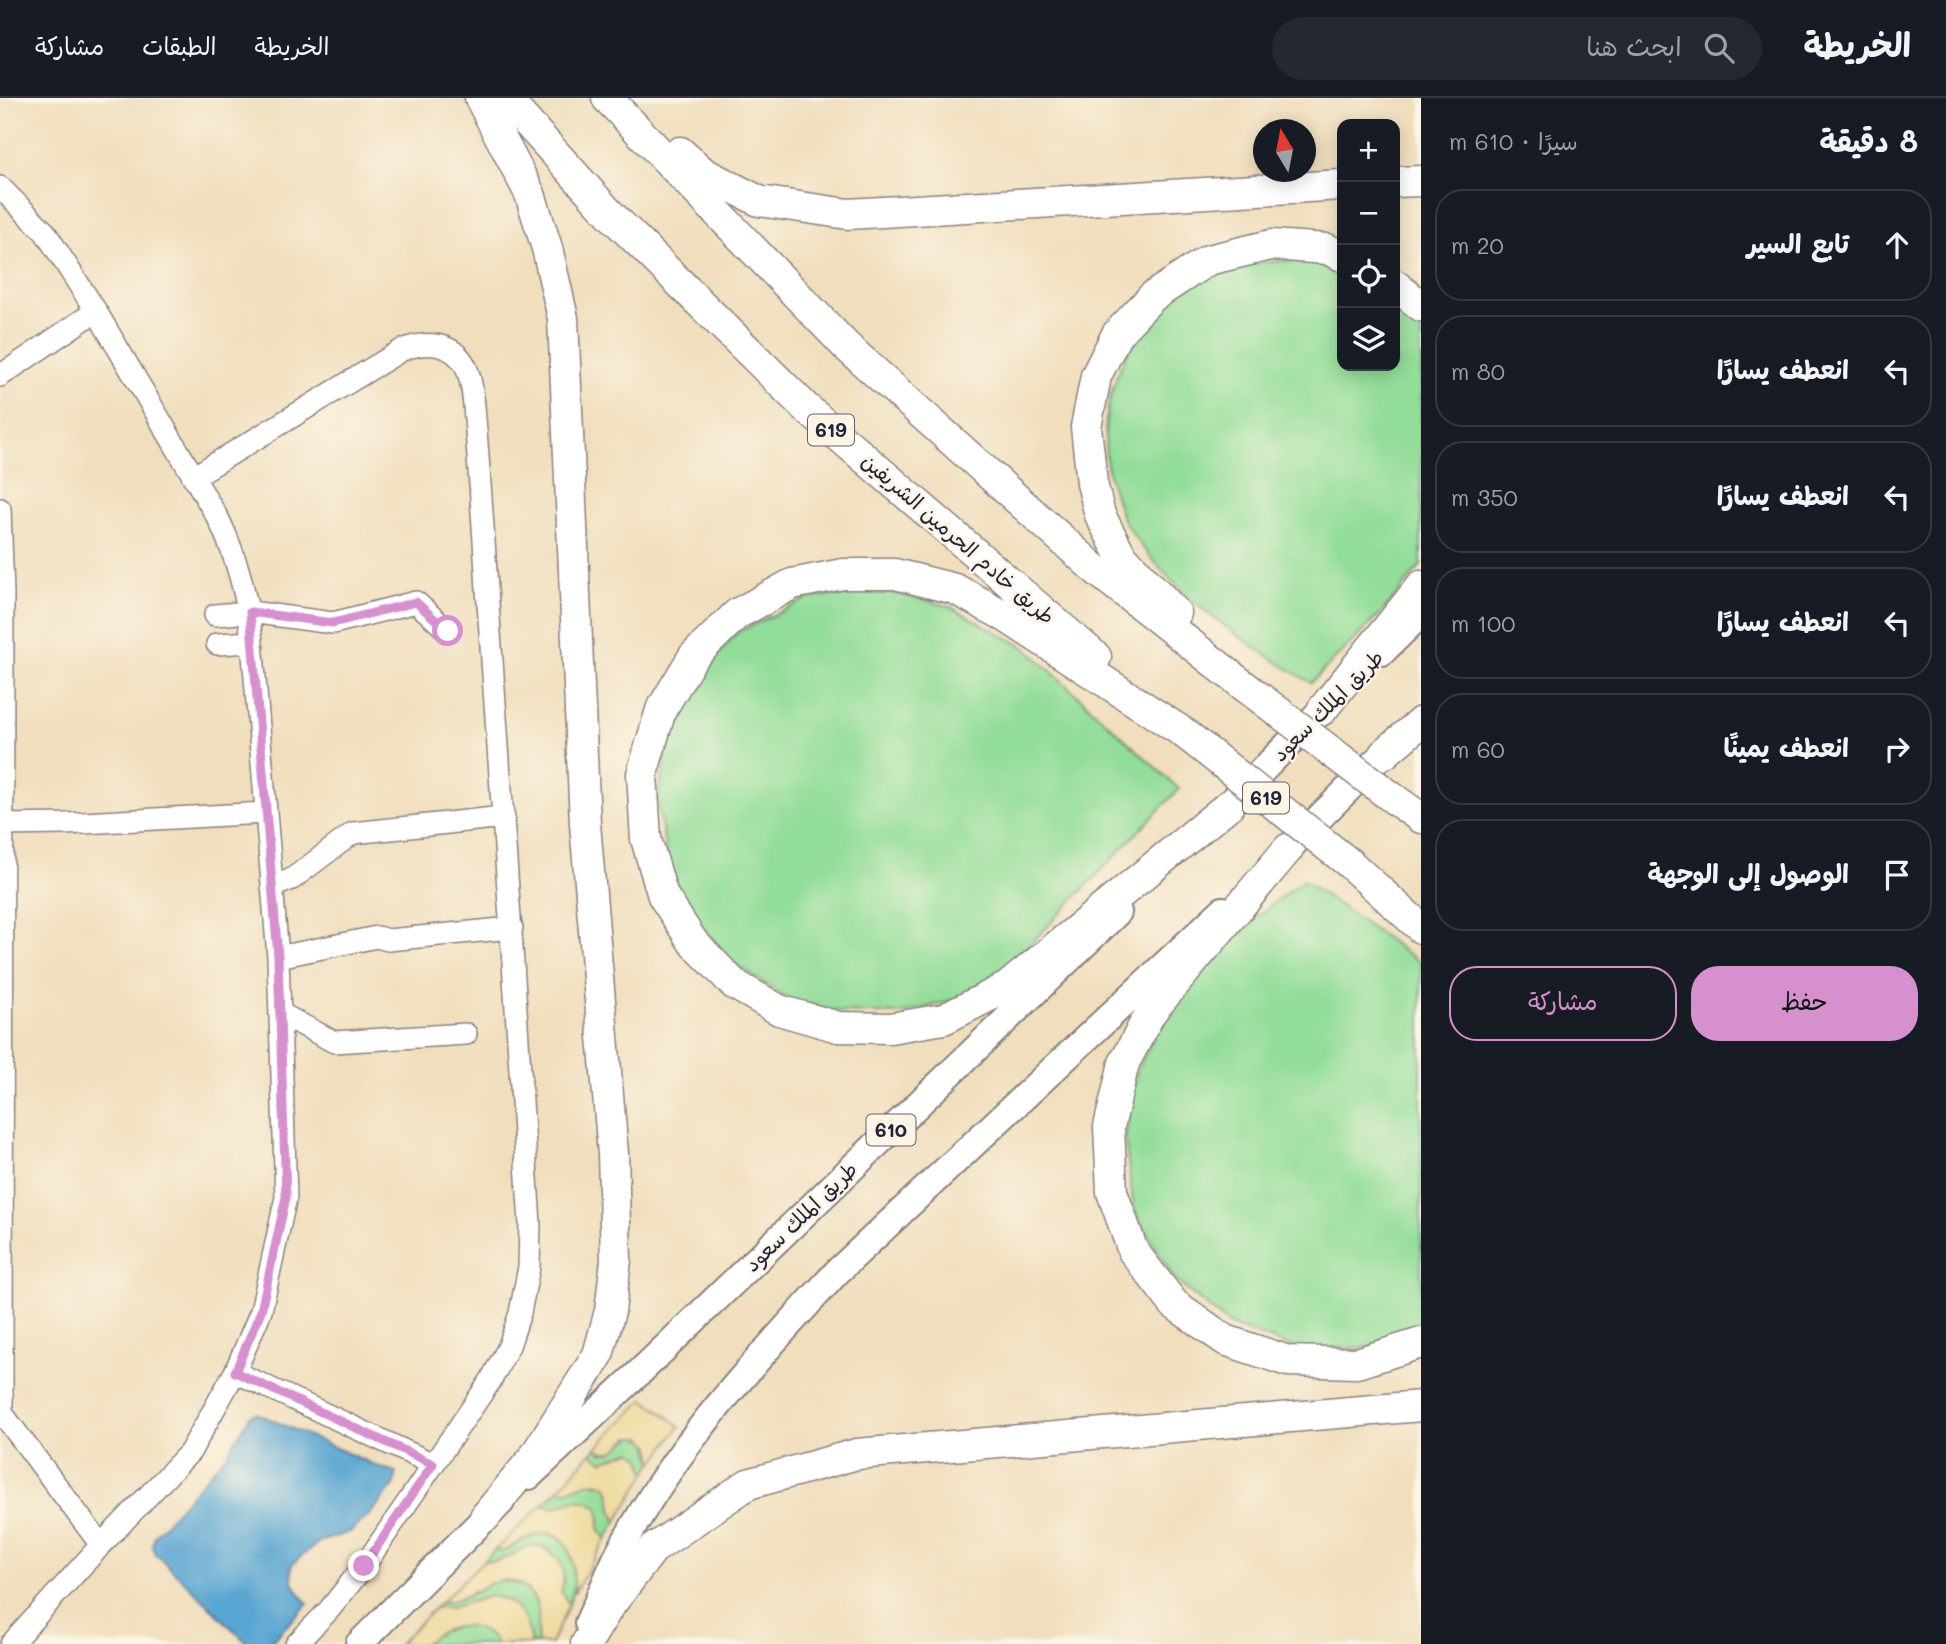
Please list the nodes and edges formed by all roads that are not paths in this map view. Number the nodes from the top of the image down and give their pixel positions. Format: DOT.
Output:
graph roads {
  1 [pos="481,98"];
  2 [pos="505,98"];
  3 [pos="607,98"];
  4 [pos="614,98"];
  5 [pos="1421,181"];
  6 [pos="1400,182"];
  7 [pos="1337,185"];
  8 [pos="0,187"];
  9 [pos="1337,254"];
  10 [pos="1400,289"];
  11 [pos="1421,306"];
  12 [pos="96,311"];
  13 [pos="0,376"];
  14 [pos="193,477"];
  15 [pos="0,509"];
  16 [pos="1421,586"];
  17 [pos="250,612"];
  18 [pos="1421,614"];
  19 [pos="215,615"];
  20 [pos="448,631"];
  21 [pos="252,642"];
  22 [pos="218,644"];
  23 [pos="1243,685"];
  24 [pos="1322,710"];
  25 [pos="1421,717"];
  26 [pos="1421,722"];
  27 [pos="1184,733"];
  28 [pos="1384,754"];
  29 [pos="1229,804"];
  30 [pos="265,813"];
  31 [pos="1421,816"];
  32 [pos="504,817"];
  33 [pos="1,825"];
  34 [pos="1288,849"];
  35 [pos="1349,863"];
  36 [pos="272,887"];
  37 [pos="1421,909"];
  38 [pos="512,928"];
  39 [pos="1421,928"];
  40 [pos="278,957"];
  41 [pos="279,1013"];
  42 [pos="466,1034"];
  43 [pos="1,1094"];
  44 [pos="1421,1343"];
  45 [pos="235,1372"];
  46 [pos="1421,1406"];
  47 [pos="1,1413"];
  48 [pos="433,1464"];
  49 [pos="485,1517"];
  50 [pos="101,1545"];
  51 [pos="11,1644"];
  52 [pos="296,1644"];
  53 [pos="359,1644"];
  54 [pos="579,1644"];
  55 [pos="586,1644"];
  1 -- 49 [label="highway"];
  2 -- 27 [label="highway, طريق خادم الحرمين الشريفين / 619"];
  3 -- 23 [label="highway"];
  4 -- 7 [label="highway"];
  5 -- 6 [label="highway"];
  8 -- 12 [label="street"];
  9 -- 23 [label="highway"];
  10 -- 11 [label="highway"];
  12 -- 13 [label="street"];
  12 -- 14 [label="street"];
  14 -- 17 [label="street"];
  14 -- 32 [label="street"];
  15 -- 33 [label="street"];
  16 -- 24 [label="highway"];
  17 -- 19 [label="street"];
  17 -- 20 [label="street"];
  17 -- 21 [label="street"];
  18 -- 24 [label="main road, طريق الملك سعود / 610"];
  21 -- 22 [label="street"];
  21 -- 30 [label="street"];
  23 -- 31 [label="highway, bridge"];
  24 -- 29 [label="main road, طريق الملك سعود / 610"];
  25 -- 28 [label="main road"];
  26 -- 28 [label="highway"];
  27 -- 29 [label="highway"];
  27 -- 35 [label="highway, 619, bridge"];
  28 -- 34 [label="main road"];
  29 -- 49 [label="main road, طريق الملك سعود / 610"];
  30 -- 33 [label="street"];
  30 -- 36 [label="street"];
  32 -- 36 [label="street"];
  32 -- 38 [label="street"];
  33 -- 43 [label="street"];
  34 -- 44 [label="highway"];
  34 -- 54 [label="main road"];
  35 -- 37 [label="highway, 619"];
  35 -- 39 [label="highway"];
  36 -- 40 [label="street"];
  38 -- 40 [label="street"];
  38 -- 48 [label="street"];
  40 -- 41 [label="street"];
  41 -- 42 [label="street"];
  41 -- 45 [label="street"];
  43 -- 47 [label="street"];
  45 -- 48 [label="street"];
  45 -- 50 [label="street"];
  46 -- 55 [label="highway"];
  47 -- 50 [label="street"];
  48 -- 52 [label="street"];
  49 -- 53 [label="main road, طريق الملك سعود / 610"];
  50 -- 51 [label="street"];
}
